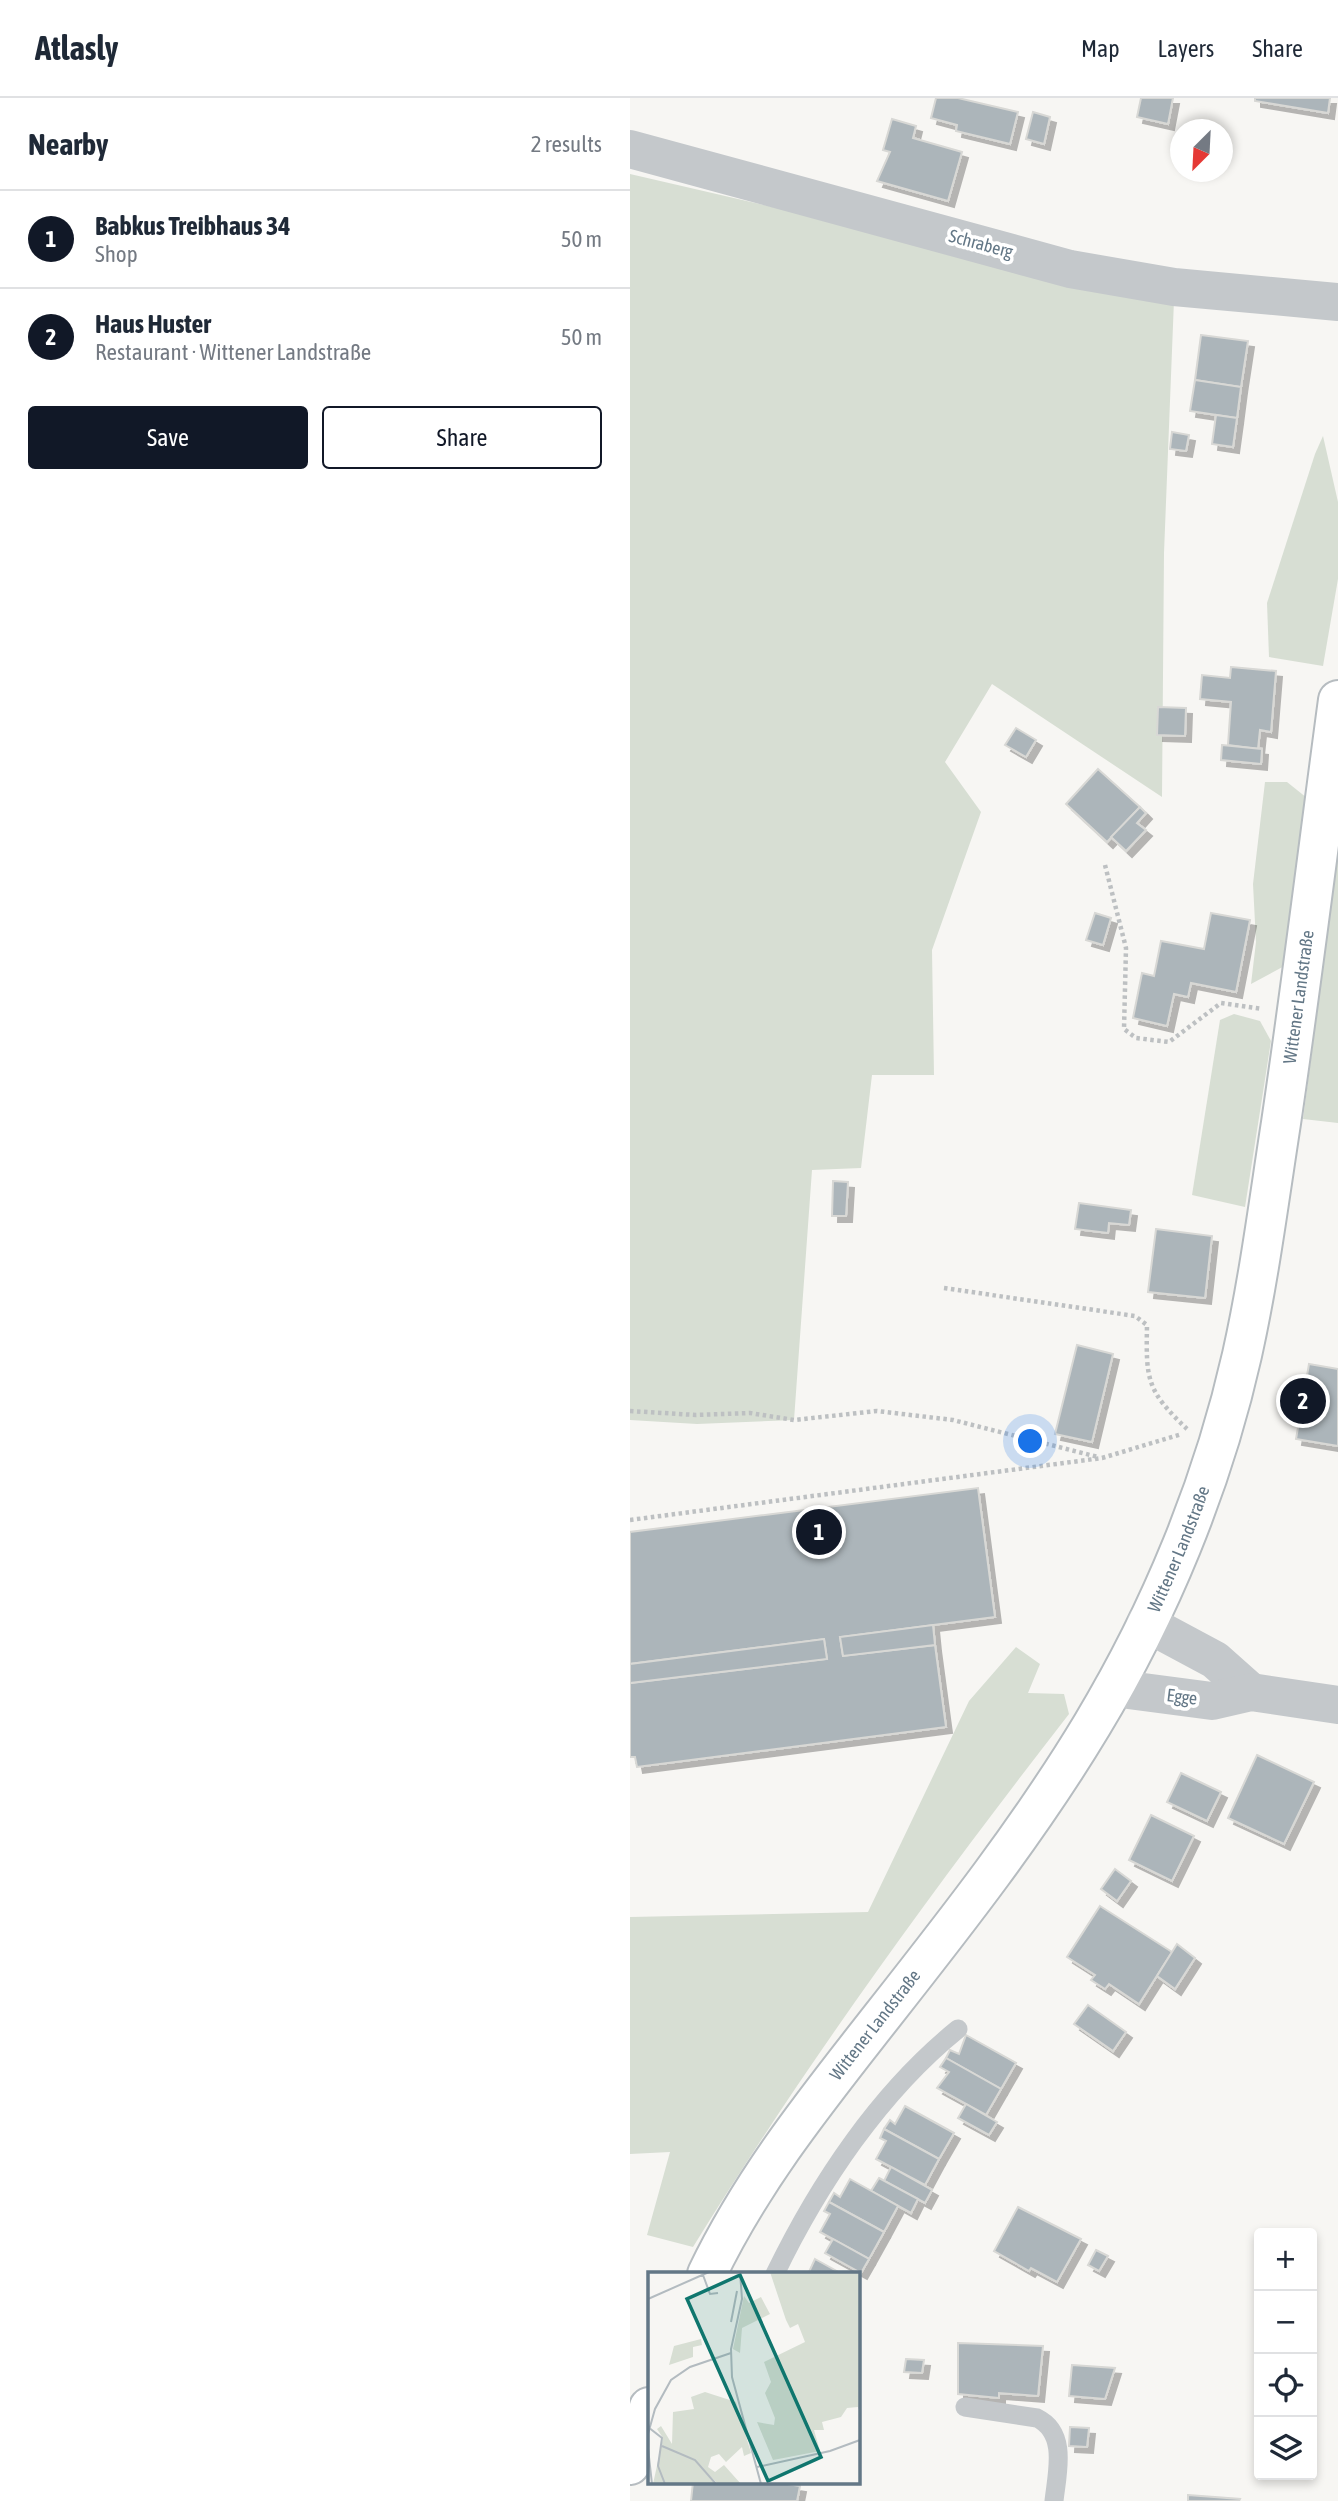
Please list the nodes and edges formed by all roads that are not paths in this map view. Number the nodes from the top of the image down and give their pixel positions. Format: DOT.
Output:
graph roads {
  1 [pos="630,149"];
  2 [pos="1338,302"];
  3 [pos="1338,700"];
  4 [pos="1146,1623"];
  5 [pos="1113,1688"];
  6 [pos="1251,1692"];
  7 [pos="1338,1704"];
  8 [pos="958,2029"];
  9 [pos="707,2272"];
  10 [pos="776,2272"];
  11 [pos="965,2407"];
  12 [pos="648,2410"];
  13 [pos="630,2465"];
  14 [pos="1054,2501"];
  1 -- 2 [label="street, Schraberg"];
  3 -- 4 [label="main road, Wittener Landstraße"];
  4 -- 5 [label="main road, Wittener Landstraße"];
  4 -- 6 [label="street"];
  5 -- 6 [label="street, Egge"];
  5 -- 9 [label="main road, Wittener Landstraße"];
  6 -- 7 [label="street, Egge"];
  8 -- 10 [label="lane"];
  11 -- 14 [label="lane"];
  12 -- 13 [label="main road"];
}
